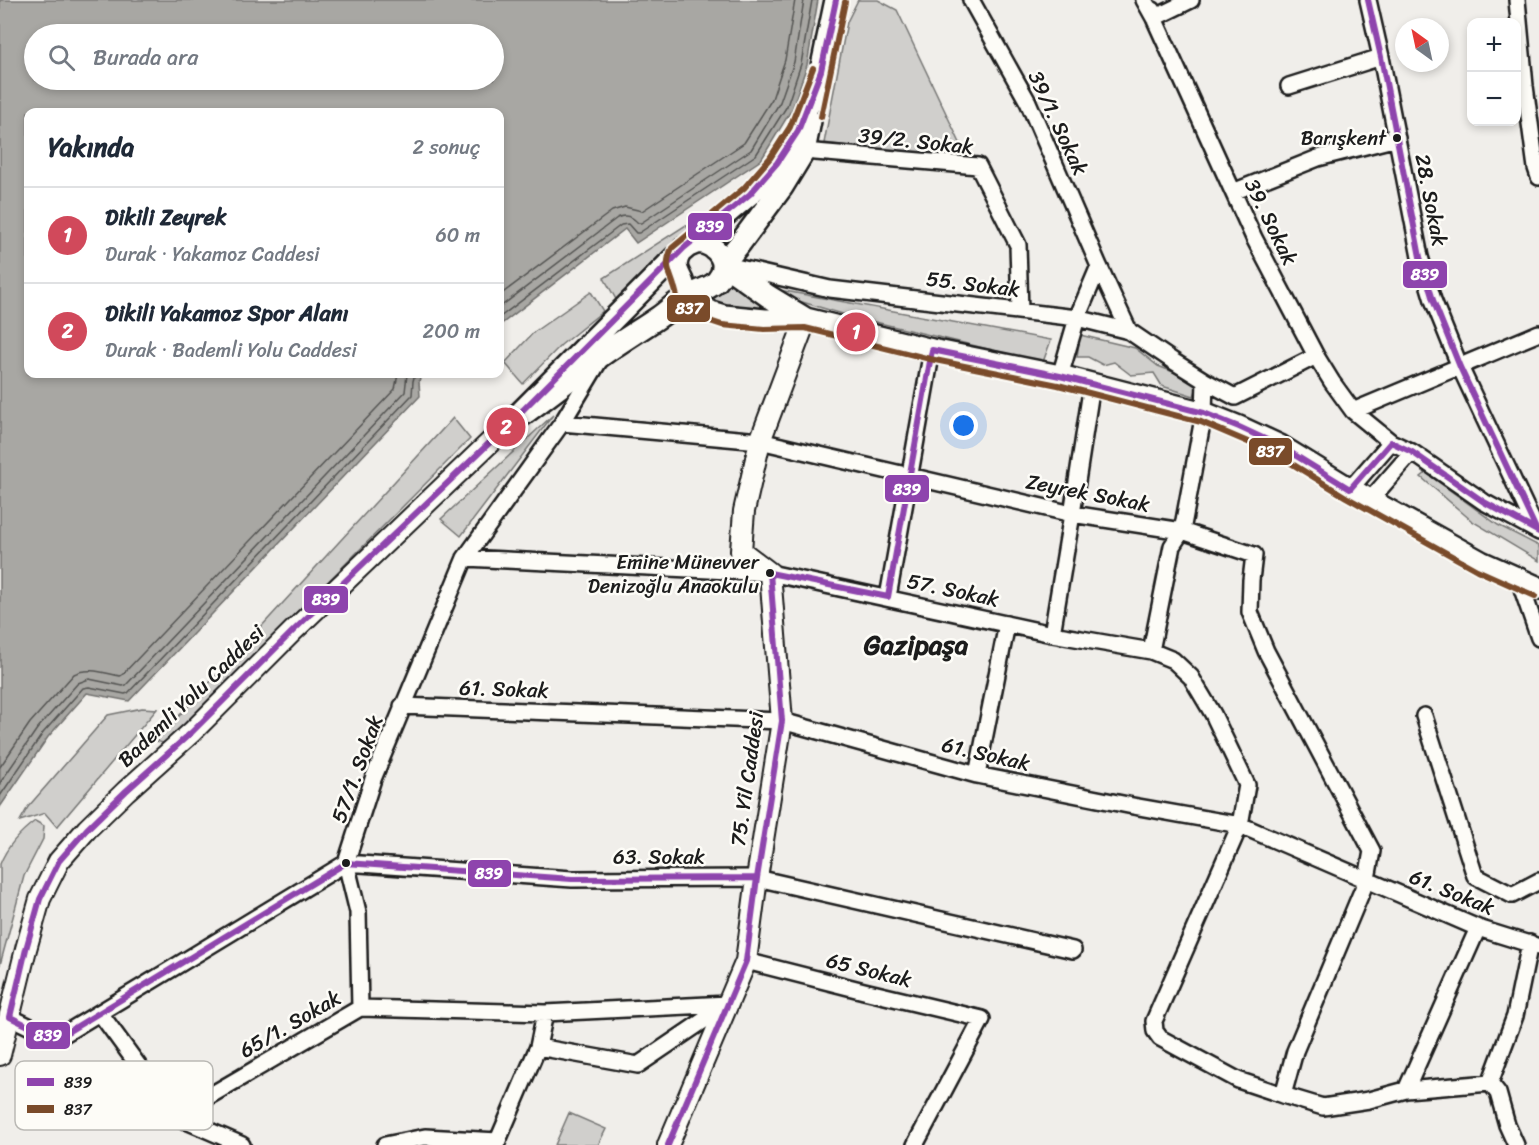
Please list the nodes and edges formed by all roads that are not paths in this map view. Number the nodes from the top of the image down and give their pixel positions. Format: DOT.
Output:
graph roads {
  1 [pos="836,0"];
  2 [pos="972,0"];
  3 [pos="1144,0"];
  4 [pos="1151,0"];
  5 [pos="1191,0"];
  6 [pos="1368,0"];
  7 [pos="1517,0"];
  8 [pos="1154,18"];
  9 [pos="1381,57"];
  10 [pos="821,71"];
  11 [pos="1289,86"];
  12 [pos="1397,138"];
  13 [pos="804,151"];
  14 [pos="1539,177"];
  15 [pos="1233,192"];
  16 [pos="684,248"];
  17 [pos="723,264"];
  18 [pos="1099,266"];
  19 [pos="691,289"];
  20 [pos="1020,311"];
  21 [pos="1077,318"];
  22 [pos="806,320"];
  23 [pos="1130,331"];
  24 [pos="1539,333"];
  25 [pos="932,350"];
  26 [pos="602,355"];
  27 [pos="1316,356"];
  28 [pos="1460,367"];
  29 [pos="1060,376"];
  30 [pos="1205,381"];
  31 [pos="1092,384"];
  32 [pos="1353,411"];
  33 [pos="1204,413"];
  34 [pos="562,423"];
  35 [pos="506,427"];
  36 [pos="760,441"];
  37 [pos="1391,442"];
  38 [pos="1412,452"];
  39 [pos="909,476"];
  40 [pos="1350,489"];
  41 [pos="1370,500"];
  42 [pos="1072,514"];
  43 [pos="1182,531"];
  44 [pos="1538,532"];
  45 [pos="465,558"];
  46 [pos="770,573"];
  47 [pos="1519,580"];
  48 [pos="1539,588"];
  49 [pos="888,597"];
  50 [pos="1007,624"];
  51 [pos="1052,634"];
  52 [pos="1539,638"];
  53 [pos="1150,651"];
  54 [pos="402,706"];
  55 [pos="1424,716"];
  56 [pos="782,721"];
  57 [pos="977,775"];
  58 [pos="1240,825"];
  59 [pos="346,863"];
  60 [pos="756,878"];
  61 [pos="1367,879"];
  62 [pos="1539,881"];
  63 [pos="1478,928"];
  64 [pos="1535,945"];
  65 [pos="1073,950"];
  66 [pos="746,962"];
  67 [pos="728,1004"];
  68 [pos="360,1008"];
  69 [pos="100,1012"];
  70 [pos="545,1013"];
  71 [pos="10,1017"];
  72 [pos="538,1047"];
  73 [pos="0,1055"];
  74 [pos="135,1061"];
  75 [pos="1490,1083"];
  76 [pos="1406,1090"];
  77 [pos="213,1094"];
  78 [pos="1284,1095"];
  79 [pos="207,1130"];
  80 [pos="497,1143"];
  81 [pos="242,1145"];
  82 [pos="385,1145"];
  83 [pos="668,1145"];
  84 [pos="915,1145"];
  85 [pos="1516,1145"];
  1 -- 10 [label="main road"];
  2 -- 18 [label="street, 39/1. Sokak"];
  3 -- 8 [label="street, 39. Sokak"];
  4 -- 8 [label="street"];
  5 -- 8 [label="street"];
  6 -- 9 [label="street, 28. Sokak"];
  7 -- 14 [label="street"];
  8 -- 15 [label="street, 39. Sokak"];
  9 -- 11 [label="street"];
  9 -- 12 [label="street, 28. Sokak"];
  10 -- 13 [label="main road"];
  10 -- 16 [label="main road"];
  12 -- 15 [label="street"];
  12 -- 28 [label="street, 28. Sokak"];
  13 -- 17 [label="main road"];
  13 -- 20 [label="street, 39/2. Sokak"];
  15 -- 27 [label="street, 39. Sokak"];
  16 -- 17 [label="main road"];
  16 -- 19 [label="main road"];
  16 -- 35 [label="main road"];
  17 -- 19 [label="main road"];
  17 -- 20 [label="street, 55. Sokak"];
  17 -- 22 [label="main road"];
  18 -- 21 [label="street"];
  18 -- 23 [label="street, 39/1. Sokak"];
  19 -- 22 [label="main road"];
  19 -- 26 [label="main road"];
  20 -- 21 [label="street, 55. Sokak"];
  21 -- 23 [label="street, 55. Sokak"];
  21 -- 29 [label="street"];
  22 -- 25 [label="main road"];
  22 -- 36 [label="street"];
  23 -- 30 [label="street, 55. Sokak"];
  24 -- 28 [label="street"];
  25 -- 29 [label="main road"];
  25 -- 39 [label="street"];
  26 -- 34 [label="street, 57/1. Sokak"];
  26 -- 35 [label="main road"];
  27 -- 30 [label="street, 55. Sokak"];
  27 -- 32 [label="street, 39. Sokak"];
  28 -- 32 [label="street"];
  28 -- 44 [label="street, 28. Sokak"];
  29 -- 31 [label="main road"];
  30 -- 33 [label="street"];
  31 -- 33 [label="main road"];
  31 -- 42 [label="street"];
  32 -- 37 [label="street, 39. Sokak"];
  33 -- 40 [label="main road"];
  33 -- 43 [label="street"];
  34 -- 36 [label="street, Zeyrek Sokak"];
  34 -- 45 [label="street, 57/1. Sokak"];
  35 -- 71 [label="street, Bademli Yolu Caddesi"];
  36 -- 39 [label="street, Zeyrek Sokak"];
  36 -- 46 [label="street"];
  37 -- 38 [label="street, 39. Sokak"];
  37 -- 40 [label="street"];
  38 -- 41 [label="street"];
  38 -- 44 [label="street, 39. Sokak"];
  39 -- 42 [label="street, Zeyrek Sokak"];
  39 -- 49 [label="street"];
  40 -- 41 [label="main road"];
  41 -- 47 [label="main road"];
  42 -- 43 [label="street, Zeyrek Sokak"];
  42 -- 51 [label="street"];
  43 -- 53 [label="street"];
  43 -- 61 [label="street, Zeyrek Sokak"];
  45 -- 46 [label="street, 57. Sokak"];
  45 -- 54 [label="street, 57/1. Sokak"];
  46 -- 49 [label="street, 57. Sokak"];
  46 -- 56 [label="street, 75. Yil Caddesi"];
  47 -- 48 [label="main road"];
  47 -- 52 [label="street"];
  49 -- 50 [label="street, 57. Sokak"];
  50 -- 51 [label="street, 57. Sokak"];
  50 -- 57 [label="street"];
  51 -- 53 [label="street, 57. Sokak"];
  53 -- 58 [label="street, 57. Sokak"];
  54 -- 56 [label="street, 61. Sokak"];
  54 -- 59 [label="street, 57/1. Sokak"];
  55 -- 62 [label="street"];
  56 -- 57 [label="street, 61. Sokak"];
  56 -- 60 [label="street, 75. Yil Caddesi"];
  57 -- 58 [label="street, 61. Sokak"];
  58 -- 61 [label="street, 61. Sokak"];
  58 -- 78 [label="street, 57. Sokak"];
  59 -- 60 [label="street, 63. Sokak"];
  59 -- 68 [label="street"];
  59 -- 69 [label="street"];
  60 -- 65 [label="street, 63. Sokak"];
  60 -- 66 [label="street, 75. Yil Caddesi"];
  61 -- 63 [label="street, 61. Sokak"];
  61 -- 78 [label="street"];
  63 -- 64 [label="street, 61. Sokak"];
  63 -- 76 [label="street"];
  64 -- 75 [label="street"];
  66 -- 67 [label="street, 75. Yil Caddesi"];
  66 -- 84 [label="street, 65 Sokak"];
  67 -- 70 [label="street, 65/1. Sokak"];
  67 -- 72 [label="street"];
  67 -- 83 [label="street, 75. Yil Caddesi"];
  68 -- 70 [label="street, 65/1. Sokak"];
  68 -- 77 [label="street, 65/1. Sokak"];
  69 -- 71 [label="street"];
  69 -- 74 [label="street"];
  70 -- 72 [label="street"];
  71 -- 73 [label="street, Bademli Yolu Caddesi"];
  72 -- 80 [label="street"];
  75 -- 76 [label="street"];
  75 -- 85 [label="street"];
  76 -- 78 [label="street"];
  79 -- 81 [label="street"];
  80 -- 82 [label="street"];
}
